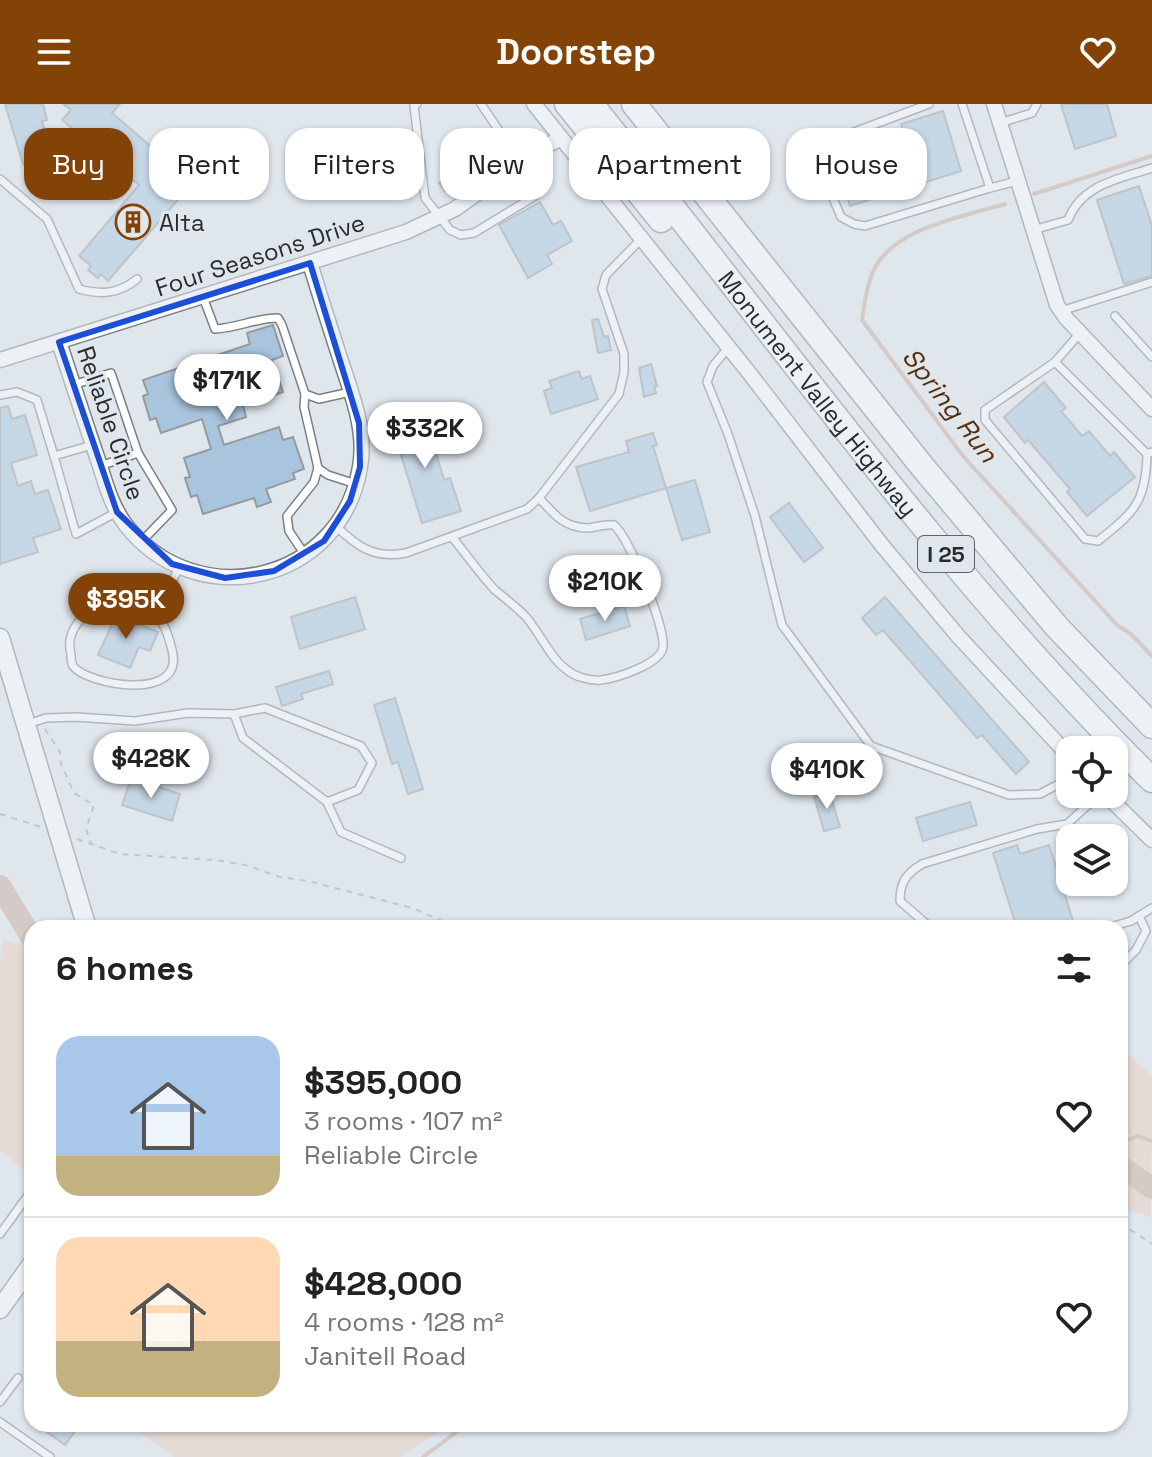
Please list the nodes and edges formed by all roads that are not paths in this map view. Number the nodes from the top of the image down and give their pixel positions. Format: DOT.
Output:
graph roads {
  1 [pos="417,104"];
  2 [pos="481,104"];
  3 [pos="534,104"];
  4 [pos="567,104"];
  5 [pos="591,104"];
  6 [pos="634,104"];
  7 [pos="652,104"];
  8 [pos="929,104"];
  9 [pos="962,104"];
  10 [pos="994,104"];
  11 [pos="1037,104"];
  12 [pos="1000,123"];
  13 [pos="497,128"];
  14 [pos="653,128"];
  15 [pos="660,128"];
  16 [pos="560,139"];
  17 [pos="553,142"];
  18 [pos="1152,168"];
  19 [pos="0,179"];
  20 [pos="1017,181"];
  21 [pos="990,188"];
  22 [pos="465,200"];
  23 [pos="528,200"];
  24 [pos="710,200"];
  25 [pos="440,217"];
  26 [pos="1033,230"];
  27 [pos="641,239"];
  28 [pos="310,263"];
  29 [pos="137,279"];
  30 [pos="1152,282"];
  31 [pos="203,297"];
  32 [pos="1061,311"];
  33 [pos="755,315"];
  34 [pos="1115,316"];
  35 [pos="1080,333"];
  36 [pos="59,342"];
  37 [pos="728,348"];
  38 [pos="1152,357"];
  39 [pos="0,360"];
  40 [pos="1055,362"];
  41 [pos="73,385"];
  42 [pos="350,392"];
  43 [pos="305,394"];
  44 [pos="0,395"];
  45 [pos="1152,409"];
  46 [pos="93,445"];
  47 [pos="138,453"];
  48 [pos="1150,453"];
  49 [pos="54,456"];
  50 [pos="100,466"];
  51 [pos="318,468"];
  52 [pos="356,484"];
  53 [pos="539,498"];
  54 [pos="117,512"];
  55 [pos="336,526"];
  56 [pos="452,537"];
  57 [pos="141,541"];
  58 [pos="305,555"];
  59 [pos="180,567"];
  60 [pos="154,612"];
  61 [pos="0,638"];
  62 [pos="234,714"];
  63 [pos="32,722"];
  64 [pos="1152,726"];
  65 [pos="1056,742"];
  66 [pos="1152,780"];
  67 [pos="1056,785"];
  68 [pos="327,802"];
  69 [pos="1086,808"];
  70 [pos="1118,808"];
  71 [pos="1152,840"];
  72 [pos="401,858"];
  73 [pos="1152,908"];
  74 [pos="1139,916"];
  75 [pos="85,920"];
  76 [pos="922,920"];
  77 [pos="1128,920"];
  78 [pos="1128,957"];
  79 [pos="24,1201"];
  80 [pos="0,1234"];
  81 [pos="24,1275"];
  82 [pos="0,1309"];
  83 [pos="18,1378"];
  84 [pos="0,1402"];
  85 [pos="0,1422"];
  86 [pos="50,1457"];
  1 -- 25 [label="lane"];
  2 -- 13 [label="lane"];
  3 -- 16 [label="street"];
  4 -- 33 [label="highway"];
  5 -- 33 [label="highway, Monument Valley Highway / I 25"];
  6 -- 14 [label="highway, Monument Valley Highway / I 25"];
  7 -- 15 [label="highway"];
  8 -- 21 [label="lane"];
  9 -- 21 [label="lane"];
  10 -- 12 [label="street"];
  11 -- 12 [label="lane"];
  12 -- 20 [label="street"];
  16 -- 17 [label="street, Four Seasons Drive"];
  16 -- 27 [label="street"];
  18 -- 26 [label="lane"];
  19 -- 29 [label="lane"];
  20 -- 21 [label="lane"];
  20 -- 26 [label="street"];
  22 -- 25 [label="street, Four Seasons Drive"];
  23 -- 25 [label="lane"];
  24 -- 64 [label="highway, Monument Valley Highway / I 25"];
  25 -- 28 [label="street, Four Seasons Drive"];
  26 -- 32 [label="street"];
  27 -- 37 [label="street"];
  27 -- 53 [label="lane"];
  28 -- 31 [label="street, Four Seasons Drive"];
  28 -- 42 [label="street, Reliable Circle"];
  30 -- 32 [label="lane"];
  31 -- 36 [label="street, Four Seasons Drive"];
  31 -- 43 [label="lane"];
  32 -- 35 [label="street"];
  33 -- 66 [label="highway, Monument Valley Highway / I 25"];
  34 -- 38 [label="lane"];
  35 -- 40 [label="lane"];
  35 -- 45 [label="street"];
  36 -- 39 [label="street, Four Seasons Drive"];
  36 -- 41 [label="street, Reliable Circle"];
  37 -- 65 [label="street"];
  37 -- 67 [label="lane"];
  40 -- 48 [label="lane"];
  40 -- 48 [label="lane"];
  41 -- 46 [label="street, Reliable Circle"];
  41 -- 47 [label="lane"];
  42 -- 43 [label="lane"];
  42 -- 52 [label="street, Reliable Circle"];
  43 -- 51 [label="lane"];
  44 -- 49 [label="lane"];
  46 -- 49 [label="lane"];
  46 -- 50 [label="street, Reliable Circle"];
  47 -- 50 [label="lane"];
  47 -- 57 [label="lane"];
  49 -- 54 [label="lane"];
  50 -- 54 [label="street, Reliable Circle"];
  51 -- 52 [label="lane"];
  51 -- 58 [label="lane"];
  52 -- 55 [label="street, Reliable Circle"];
  53 -- 56 [label="lane"];
  53 -- 56 [label="lane"];
  54 -- 57 [label="street, Reliable Circle"];
  55 -- 56 [label="lane"];
  55 -- 58 [label="street, Reliable Circle"];
  57 -- 59 [label="street, Reliable Circle"];
  58 -- 59 [label="street, Reliable Circle"];
  59 -- 60 [label="lane"];
  60 -- 60 [label="lane"];
  61 -- 63 [label="street"];
  62 -- 63 [label="lane"];
  62 -- 68 [label="lane"];
  62 -- 68 [label="lane"];
  63 -- 75 [label="street, bridge"];
  68 -- 72 [label="lane"];
  69 -- 76 [label="lane"];
  70 -- 71 [label="street"];
  73 -- 74 [label="lane"];
  74 -- 77 [label="lane"];
  74 -- 78 [label="lane"];
  79 -- 80 [label="lane"];
  81 -- 82 [label="street"];
  83 -- 84 [label="lane"];
  85 -- 86 [label="lane"];
}
